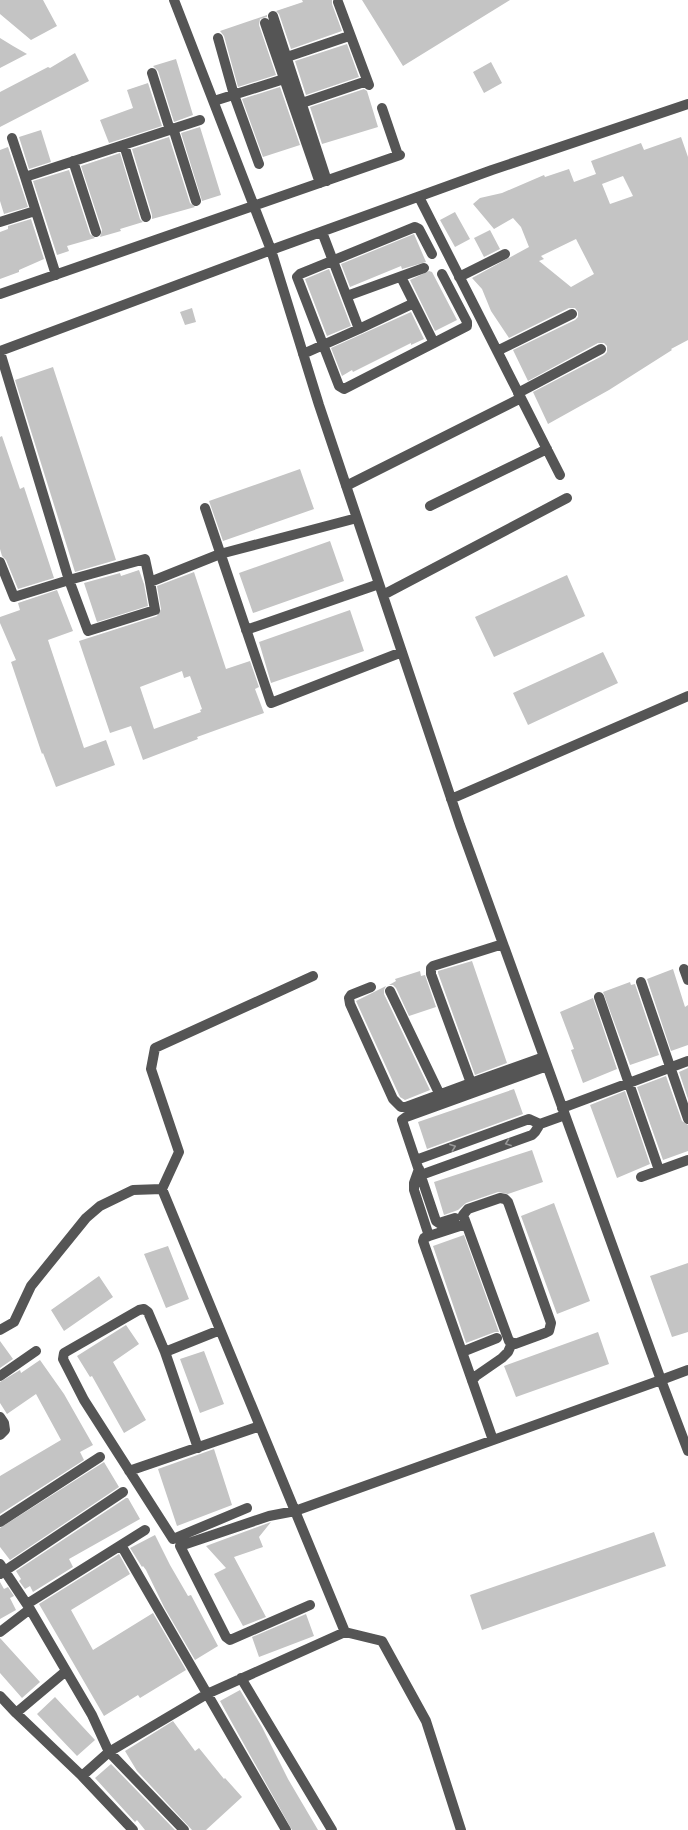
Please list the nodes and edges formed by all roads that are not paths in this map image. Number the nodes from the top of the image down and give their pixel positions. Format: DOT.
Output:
graph roads {
  1 [pos="174,0"];
  2 [pos="338,2"];
  3 [pos="273,16"];
  4 [pos="265,22"];
  5 [pos="350,36"];
  6 [pos="218,38"];
  7 [pos="287,57"];
  8 [pos="152,73"];
  9 [pos="284,79"];
  10 [pos="234,95"];
  11 [pos="214,101"];
  12 [pos="302,103"];
  13 [pos="688,104"];
  14 [pos="382,108"];
  15 [pos="200,120"];
  16 [pos="171,129"];
  17 [pos="12,138"];
  18 [pos="124,145"];
  19 [pos="73,161"];
  20 [pos="259,164"];
  21 [pos="25,177"];
  22 [pos="324,182"];
  23 [pos="419,197"];
  24 [pos="196,201"];
  25 [pos="254,207"];
  26 [pos="36,211"];
  27 [pos="146,217"];
  28 [pos="0,222"];
  29 [pos="96,232"];
  30 [pos="322,232"];
  31 [pos="271,250"];
  32 [pos="432,254"];
  33 [pos="505,254"];
  34 [pos="333,260"];
  35 [pos="424,268"];
  36 [pos="442,274"];
  37 [pos="56,275"];
  38 [pos="401,277"];
  39 [pos="459,277"];
  40 [pos="0,294"];
  41 [pos="347,296"];
  42 [pos="414,303"];
  43 [pos="572,314"];
  44 [pos="359,329"];
  45 [pos="434,343"];
  46 [pos="323,345"];
  47 [pos="601,349"];
  48 [pos="497,351"];
  49 [pos="0,352"];
  50 [pos="303,354"];
  51 [pos="4,379"];
  52 [pos="520,395"];
  53 [pos="546,448"];
  54 [pos="560,475"];
  55 [pos="346,486"];
  56 [pos="567,498"];
  57 [pos="430,506"];
  58 [pos="205,508"];
  59 [pos="357,518"];
  60 [pos="220,554"];
  61 [pos="0,562"];
  62 [pos="69,580"];
  63 [pos="150,582"];
  64 [pos="379,584"];
  65 [pos="383,595"];
  66 [pos="246,630"];
  67 [pos="402,652"];
  68 [pos="688,696"];
  69 [pos="451,799"];
  70 [pos="503,944"];
  71 [pos="684,969"];
  72 [pos="313,976"];
  73 [pos="688,980"];
  74 [pos="641,982"];
  75 [pos="371,987"];
  76 [pos="390,991"];
  77 [pos="599,997"];
  78 [pos="688,1061"];
  79 [pos="546,1062"];
  80 [pos="670,1068"];
  81 [pos="471,1083"];
  82 [pos="629,1083"];
  83 [pos="440,1094"];
  84 [pos="564,1112"];
  85 [pos="688,1119"];
  86 [pos="540,1124"];
  87 [pos="688,1160"];
  88 [pos="419,1168"];
  89 [pos="659,1170"];
  90 [pos="641,1177"];
  91 [pos="162,1189"];
  92 [pos="455,1218"];
  93 [pos="466,1224"];
  94 [pos="429,1236"];
  95 [pos="0,1330"];
  96 [pos="220,1330"];
  97 [pos="497,1338"];
  98 [pos="512,1343"];
  99 [pos="36,1351"];
  100 [pos="165,1352"];
  101 [pos="462,1352"];
  102 [pos="688,1370"];
  103 [pos="0,1376"];
  104 [pos="661,1380"];
  105 [pos="472,1381"];
  106 [pos="0,1417"];
  107 [pos="260,1426"];
  108 [pos="0,1435"];
  109 [pos="493,1440"];
  110 [pos="198,1448"];
  111 [pos="688,1451"];
  112 [pos="100,1457"];
  113 [pos="129,1471"];
  114 [pos="123,1492"];
  115 [pos="247,1508"];
  116 [pos="295,1511"];
  117 [pos="0,1522"];
  118 [pos="144,1530"];
  119 [pos="122,1545"];
  120 [pos="1,1569"];
  121 [pos="310,1605"];
  122 [pos="28,1606"];
  123 [pos="0,1632"];
  124 [pos="345,1632"];
  125 [pos="66,1671"];
  126 [pos="241,1678"];
  127 [pos="207,1694"];
  128 [pos="0,1696"];
  129 [pos="16,1713"];
  130 [pos="108,1752"];
  131 [pos="82,1776"];
  132 [pos="133,1830"];
  133 [pos="184,1830"];
  134 [pos="286,1830"];
  135 [pos="332,1830"];
  136 [pos="461,1830"];
  1 -- 11 [label="street"];
  2 -- 5 [label="street"];
  3 -- 7 [label="street"];
  4 -- 9 [label="street"];
  5 -- 7 [label="street"];
  5 -- 12 [label="street"];
  6 -- 10 [label="street"];
  7 -- 12 [label="street"];
  8 -- 16 [label="street"];
  9 -- 10 [label="street"];
  9 -- 22 [label="street"];
  10 -- 11 [label="street"];
  10 -- 20 [label="street"];
  11 -- 25 [label="street"];
  12 -- 22 [label="street"];
  13 -- 23 [label="street"];
  14 -- 22 [label="street"];
  15 -- 16 [label="street"];
  16 -- 18 [label="street"];
  16 -- 24 [label="street"];
  17 -- 21 [label="street"];
  18 -- 19 [label="street"];
  18 -- 27 [label="street"];
  19 -- 21 [label="street"];
  19 -- 29 [label="street"];
  21 -- 26 [label="street"];
  22 -- 25 [label="street"];
  23 -- 30 [label="street"];
  23 -- 39 [label="street"];
  25 -- 31 [label="street"];
  25 -- 37 [label="street"];
  26 -- 28 [label="street"];
  26 -- 37 [label="street"];
  30 -- 31 [label="street"];
  30 -- 34 [label="street"];
  31 -- 49 [label="street"];
  31 -- 50 [label="street"];
  32 -- 34 [label="street"];
  33 -- 39 [label="street"];
  34 -- 41 [label="street"];
  34 -- 46 [label="street"];
  35 -- 38 [label="street"];
  36 -- 45 [label="street"];
  37 -- 40 [label="street"];
  38 -- 41 [label="street"];
  38 -- 42 [label="street"];
  39 -- 48 [label="street"];
  41 -- 44 [label="street"];
  42 -- 44 [label="street"];
  42 -- 45 [label="street"];
  43 -- 48 [label="street"];
  44 -- 46 [label="street"];
  45 -- 46 [label="street"];
  46 -- 50 [label="street"];
  47 -- 52 [label="street"];
  48 -- 52 [label="street"];
  49 -- 51 [label="street"];
  50 -- 55 [label="street"];
  51 -- 62 [label="street"];
  52 -- 53 [label="street"];
  52 -- 55 [label="street"];
  53 -- 54 [label="street"];
  53 -- 57 [label="street"];
  55 -- 59 [label="street"];
  56 -- 65 [label="street"];
  58 -- 60 [label="street"];
  59 -- 60 [label="street"];
  59 -- 64 [label="street"];
  60 -- 63 [label="street"];
  60 -- 66 [label="street"];
  61 -- 62 [label="street"];
  62 -- 63 [label="street"];
  62 -- 63 [label="street"];
  64 -- 65 [label="street"];
  64 -- 66 [label="street"];
  65 -- 67 [label="street"];
  66 -- 67 [label="street"];
  67 -- 69 [label="street"];
  68 -- 69 [label="street"];
  69 -- 70 [label="street"];
  70 -- 79 [label="street"];
  70 -- 81 [label="street"];
  71 -- 73 [label="street"];
  72 -- 91 [label="street"];
  74 -- 80 [label="street"];
  75 -- 83 [label="street"];
  76 -- 83 [label="street"];
  77 -- 82 [label="street"];
  78 -- 80 [label="street"];
  79 -- 81 [label="street"];
  79 -- 84 [label="street"];
  79 -- 88 [label="street"];
  80 -- 82 [label="street"];
  80 -- 85 [label="street"];
  81 -- 83 [label="street"];
  82 -- 84 [label="street"];
  82 -- 89 [label="street"];
  84 -- 86 [label="street"];
  84 -- 104 [label="street"];
  86 -- 88 [label="street, one-way"];
  88 -- 86 [label="street, one-way"];
  87 -- 89 [label="street"];
  88 -- 92 [label="street"];
  88 -- 94 [label="street"];
  89 -- 90 [label="street"];
  91 -- 95 [label="street"];
  91 -- 96 [label="street"];
  93 -- 94 [label="street"];
  93 -- 98 [label="street"];
  93 -- 98 [label="street"];
  94 -- 101 [label="street"];
  96 -- 100 [label="street"];
  96 -- 107 [label="street"];
  97 -- 101 [label="street"];
  98 -- 105 [label="street"];
  99 -- 103 [label="street"];
  100 -- 110 [label="street"];
  100 -- 113 [label="street"];
  101 -- 105 [label="street"];
  102 -- 104 [label="street"];
  104 -- 109 [label="street"];
  104 -- 111 [label="street"];
  105 -- 109 [label="street"];
  106 -- 108 [label="street"];
  107 -- 110 [label="street"];
  107 -- 116 [label="street"];
  109 -- 116 [label="street"];
  110 -- 113 [label="street"];
  112 -- 117 [label="street"];
  113 -- 115 [label="street"];
  114 -- 120 [label="street"];
  116 -- 121 [label="street"];
  116 -- 124 [label="street"];
  118 -- 119 [label="street"];
  119 -- 122 [label="street"];
  119 -- 127 [label="street"];
  120 -- 122 [label="street"];
  122 -- 123 [label="street"];
  122 -- 125 [label="street"];
  124 -- 126 [label="street"];
  124 -- 136 [label="street"];
  125 -- 129 [label="street"];
  125 -- 130 [label="street"];
  126 -- 127 [label="street"];
  126 -- 135 [label="street"];
  127 -- 130 [label="street"];
  127 -- 134 [label="street"];
  128 -- 129 [label="street"];
  129 -- 131 [label="street"];
  130 -- 131 [label="street"];
  130 -- 133 [label="street"];
  131 -- 132 [label="street"];
}
